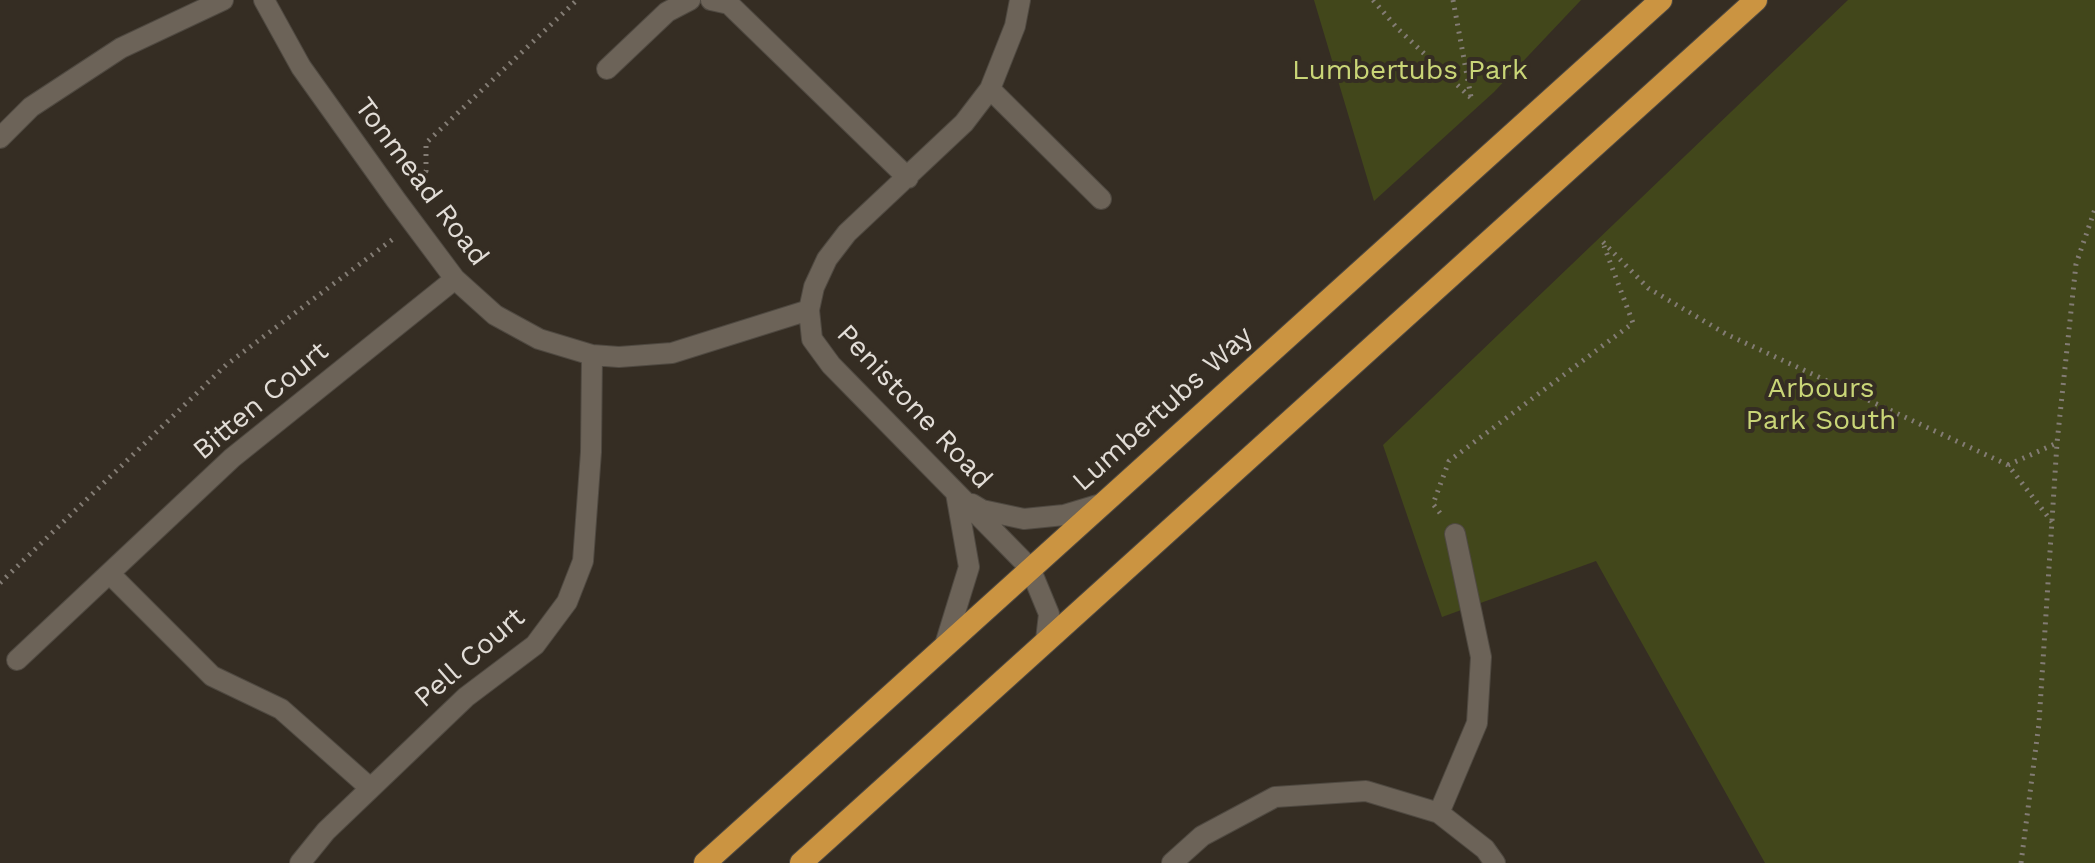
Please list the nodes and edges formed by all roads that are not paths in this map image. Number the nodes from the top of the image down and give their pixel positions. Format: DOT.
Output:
graph roads {
  1 [pos="223,0"];
  2 [pos="264,0"];
  3 [pos="690,0"];
  4 [pos="711,0"];
  5 [pos="1020,0"];
  6 [pos="1661,0"];
  7 [pos="1756,0"];
  8 [pos="607,69"];
  9 [pos="990,89"];
  10 [pos="0,138"];
  11 [pos="908,178"];
  12 [pos="1101,199"];
  13 [pos="455,279"];
  14 [pos="809,310"];
  15 [pos="592,355"];
  16 [pos="956,493"];
  17 [pos="1104,503"];
  18 [pos="1455,534"];
  19 [pos="1030,568"];
  20 [pos="110,574"];
  21 [pos="1046,640"];
  22 [pos="944,648"];
  23 [pos="17,660"];
  24 [pos="369,787"];
  25 [pos="1439,813"];
  26 [pos="300,863"];
  27 [pos="705,863"];
  28 [pos="801,863"];
  29 [pos="1172,863"];
  30 [pos="1495,863"];
  1 -- 10 [label="street"];
  2 -- 13 [label="street, Tonmead Road"];
  3 -- 8 [label="street"];
  4 -- 11 [label="street"];
  5 -- 9 [label="street, Penistone Road"];
  6 -- 17 [label="highway, Lumbertubs Way"];
  7 -- 21 [label="highway"];
  9 -- 11 [label="street, Penistone Road"];
  9 -- 12 [label="street"];
  11 -- 14 [label="street, Penistone Road"];
  13 -- 15 [label="street, Tonmead Road"];
  13 -- 20 [label="street, Bitten Court"];
  14 -- 15 [label="street, Tonmead Road"];
  14 -- 16 [label="street, Penistone Road"];
  15 -- 24 [label="street, Pell Court"];
  16 -- 17 [label="street"];
  16 -- 19 [label="street, Penistone Road"];
  16 -- 22 [label="street"];
  17 -- 19 [label="highway, Lumbertubs Way"];
  18 -- 25 [label="street"];
  19 -- 21 [label="street"];
  19 -- 22 [label="highway, Lumbertubs Way"];
  20 -- 23 [label="street, Bitten Court"];
  20 -- 24 [label="street"];
  21 -- 28 [label="highway"];
  22 -- 27 [label="highway, Lumbertubs Way"];
  24 -- 26 [label="street, Pell Court"];
  25 -- 29 [label="street"];
  25 -- 30 [label="street"];
}
